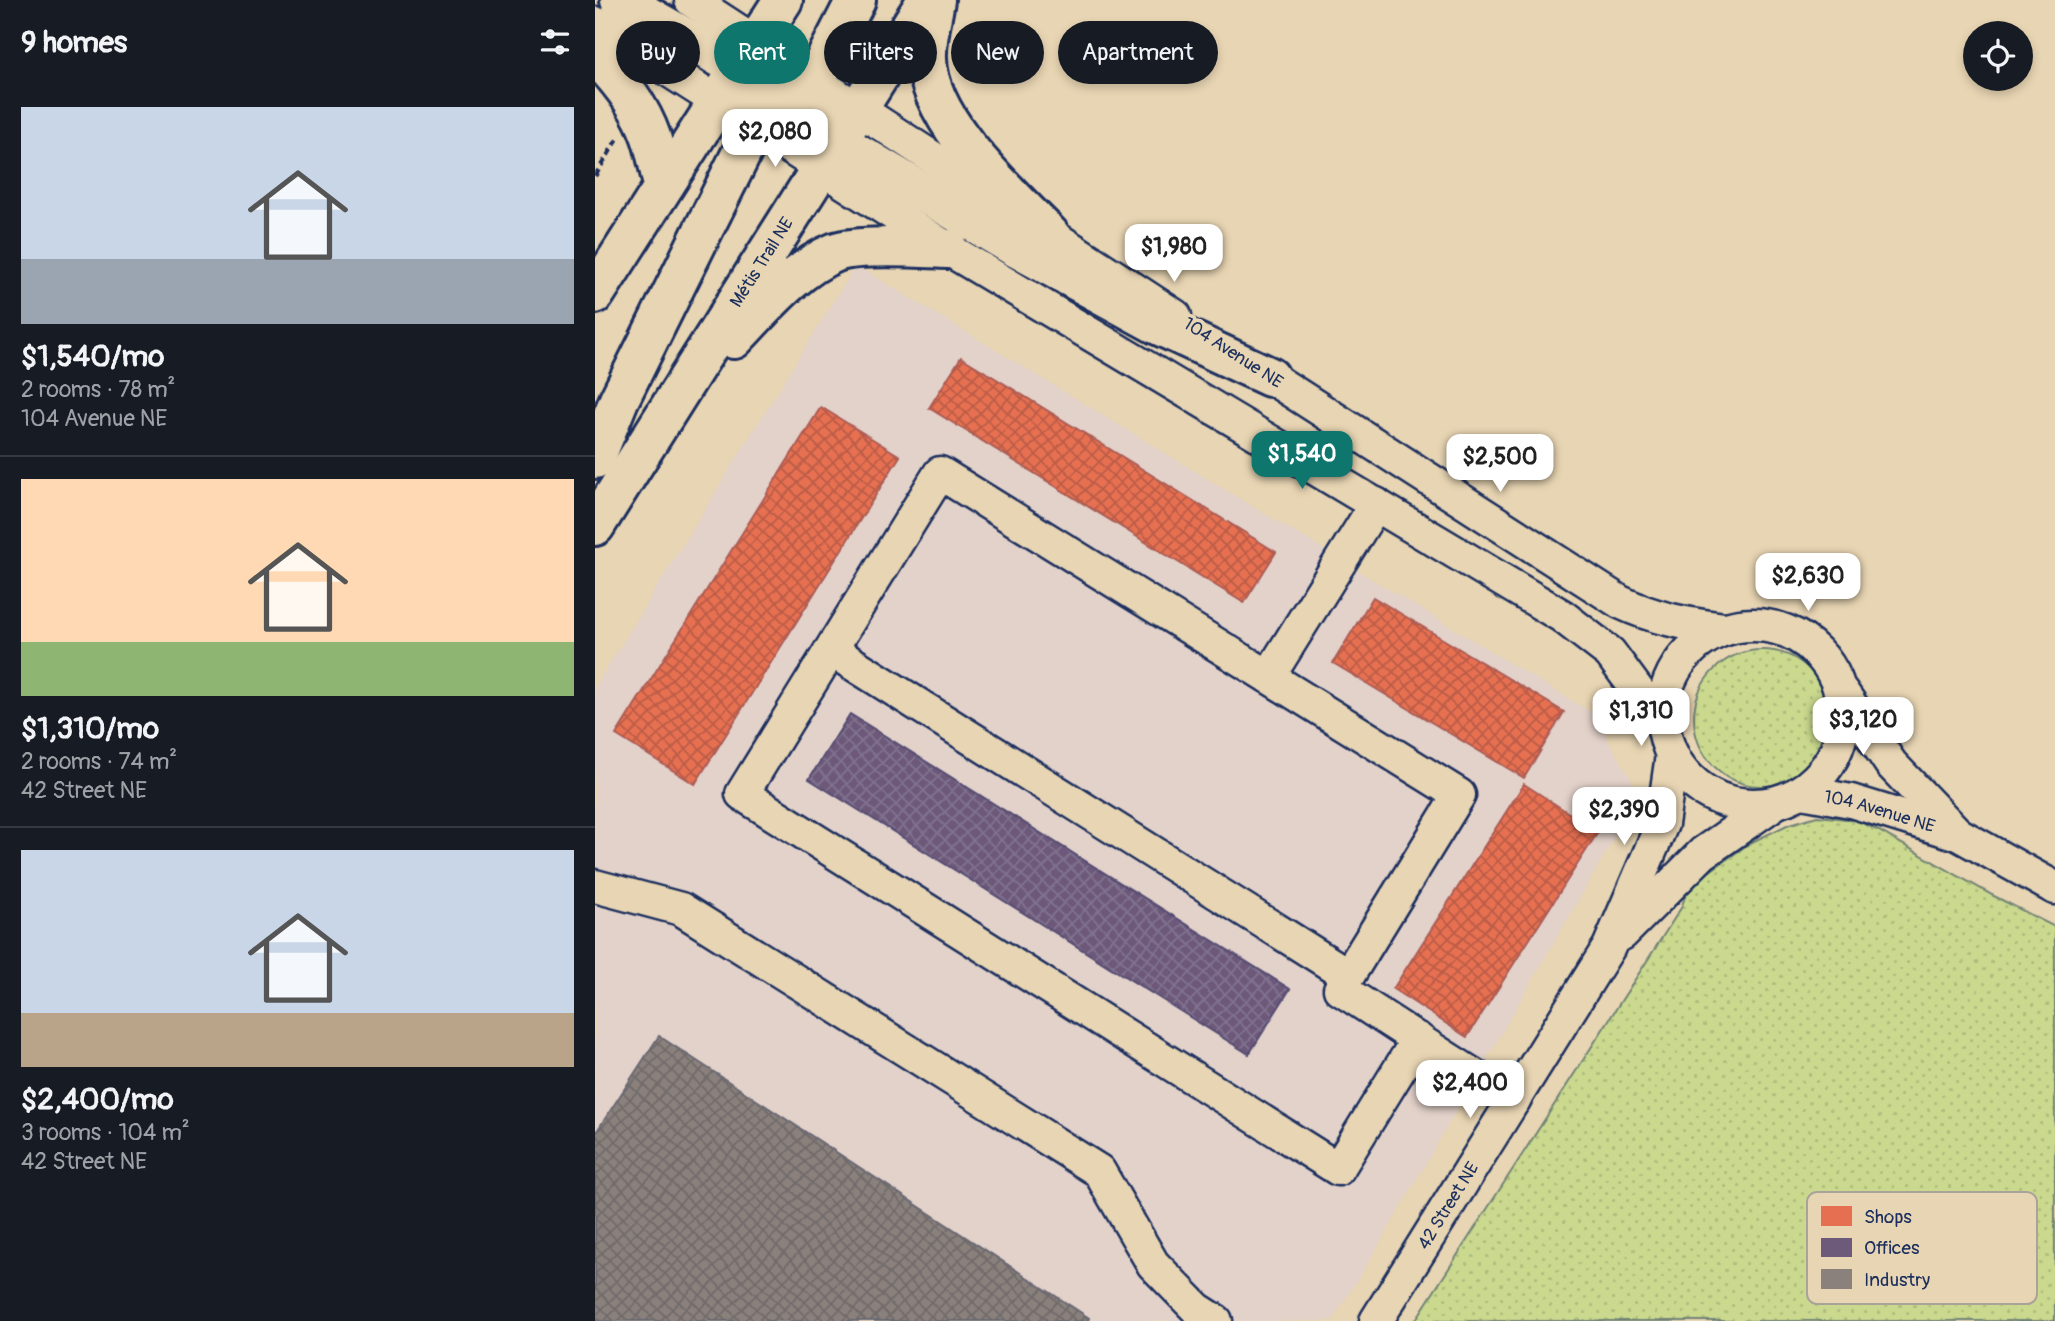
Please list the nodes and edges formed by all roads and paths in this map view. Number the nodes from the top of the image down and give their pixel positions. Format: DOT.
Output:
graph roads {
  1 [pos="620,0"];
  2 [pos="691,0"];
  3 [pos="783,0"];
  4 [pos="856,0"];
  5 [pos="927,0"];
  6 [pos="935,0"];
  7 [pos="775,21"];
  8 [pos="595,23"];
  9 [pos="714,31"];
  10 [pos="595,55"];
  11 [pos="714,59"];
  12 [pos="751,84"];
  13 [pos="753,84"];
  14 [pos="755,84"];
  15 [pos="755,84"];
  16 [pos="719,103"];
  17 [pos="828,122"];
  18 [pos="627,134"];
  19 [pos="595,176"];
  20 [pos="663,185"];
  21 [pos="1050,235"];
  22 [pos="948,248"];
  23 [pos="595,294"];
  24 [pos="1270,377"];
  25 [pos="689,380"];
  26 [pos="595,459"];
  27 [pos="1375,504"];
  28 [pos="595,526"];
  29 [pos="1725,629"];
  30 [pos="831,650"];
  31 [pos="1269,677"];
  32 [pos="1841,691"];
  33 [pos="1663,725"];
  34 [pos="1672,755"];
  35 [pos="1789,798"];
  36 [pos="1958,834"];
  37 [pos="595,886"];
  38 [pos="2055,888"];
  39 [pos="1609,947"];
  40 [pos="1348,975"];
  41 [pos="1418,1039"];
  42 [pos="1514,1100"];
  43 [pos="1216,1321"];
  44 [pos="1376,1321"];
  1 -- 11 [label="main road"];
  2 -- 9 [label="street, 104 Avenue NE"];
  3 -- 7 [label="main road"];
  4 -- 17 [label="main road"];
  5 -- 17 [label="main road, Métis Trail NE"];
  6 -- 21 [label="main road"];
  8 -- 16 [label="street"];
  10 -- 20 [label="main road"];
  12 -- 16 [label="main road"];
  13 -- 26 [label="main road"];
  14 -- 17 [label="main road"];
  15 -- 17 [label="street, 104 Avenue NE"];
  16 -- 20 [label="main road"];
  17 -- 21 [label="street, 104 Avenue NE"];
  17 -- 22 [label="street, 104 Avenue NE"];
  17 -- 24 [label="main road"];
  17 -- 25 [label="main road, Métis Trail NE"];
  18 -- 19 [label="path"];
  20 -- 23 [label="main road"];
  21 -- 24 [label="street, 104 Avenue NE"];
  22 -- 25 [label="main road"];
  22 -- 27 [label="street, 104 Avenue NE"];
  24 -- 29 [label="street, 104 Avenue NE"];
  25 -- 28 [label="main road, Métis Trail NE"];
  27 -- 31 [label="street"];
  27 -- 33 [label="street, 104 Avenue NE"];
  29 -- 32 [label="street"];
  29 -- 33 [label="street"];
  30 -- 31 [label="street"];
  30 -- 40 [label="street"];
  30 -- 41 [label="street"];
  31 -- 40 [label="street"];
  32 -- 35 [label="street"];
  32 -- 36 [label="street, 104 Avenue NE"];
  33 -- 34 [label="street"];
  34 -- 35 [label="street"];
  34 -- 39 [label="street, 42 Street NE"];
  35 -- 36 [label="street, 104 Avenue NE"];
  35 -- 39 [label="street, 42 Street NE"];
  36 -- 38 [label="street, 104 Avenue NE"];
  37 -- 43 [label="street"];
  39 -- 42 [label="street, 42 Street NE"];
  40 -- 41 [label="street"];
  41 -- 42 [label="street"];
  42 -- 44 [label="street, 42 Street NE"];
}
